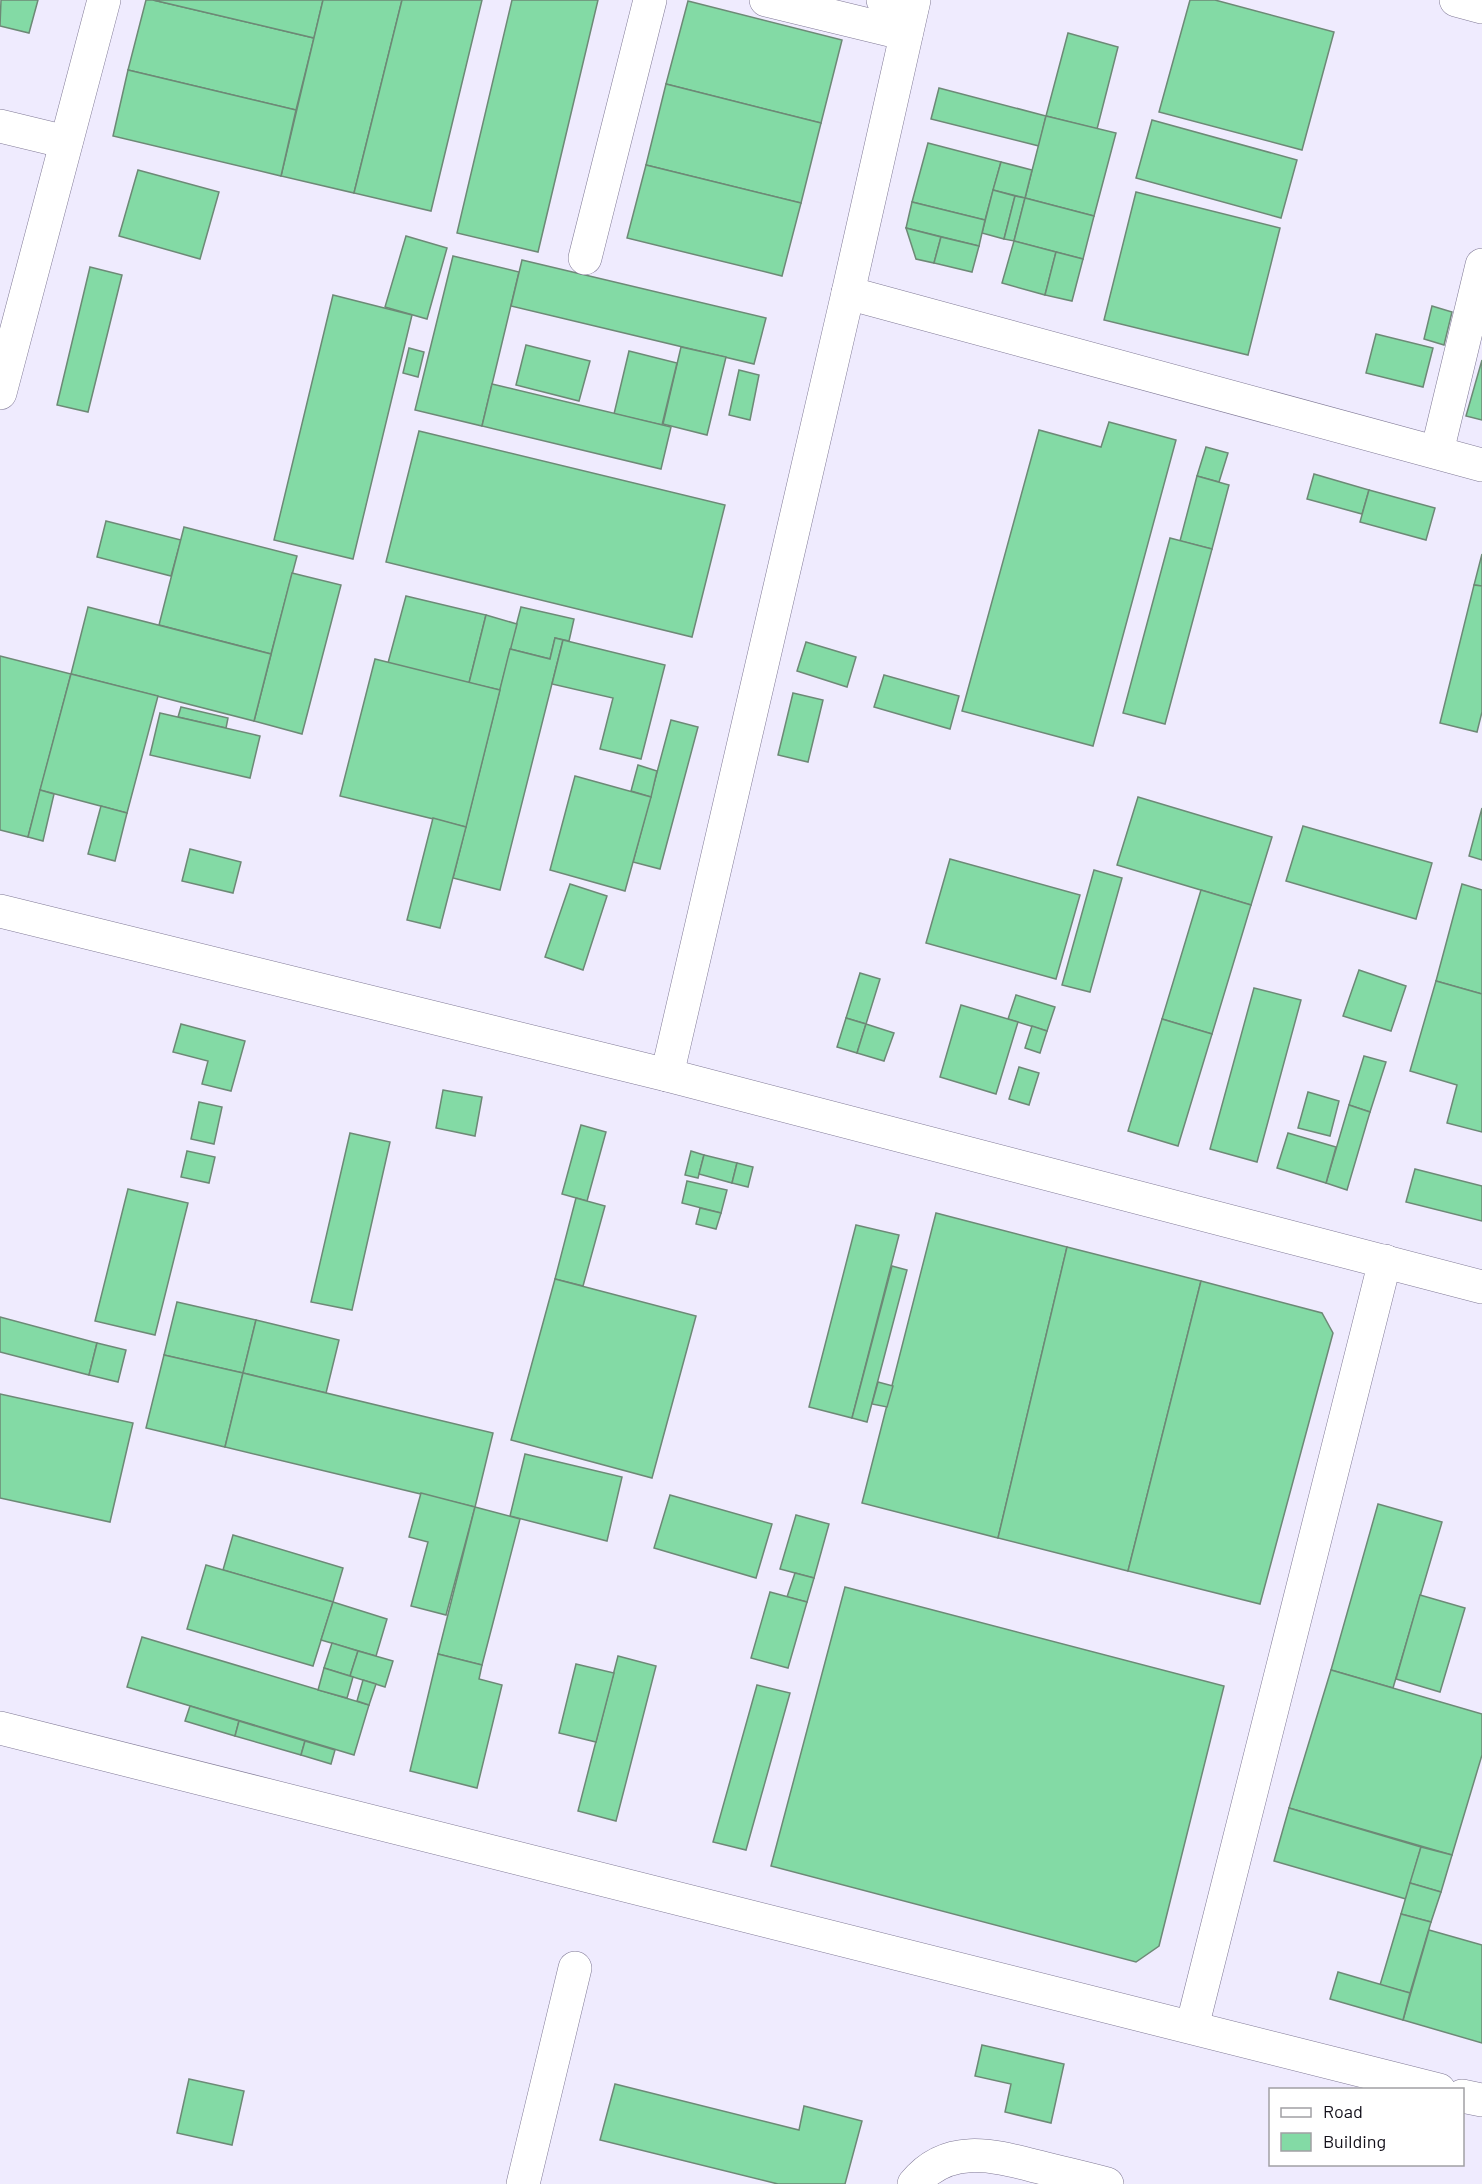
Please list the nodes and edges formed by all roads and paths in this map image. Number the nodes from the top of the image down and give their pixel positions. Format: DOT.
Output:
graph roads {
  1 [pos="104,0"];
  2 [pos="650,0"];
  3 [pos="766,0"];
  4 [pos="1456,0"];
  5 [pos="1482,7"];
  6 [pos="904,10"];
  7 [pos="0,126"];
  8 [pos="66,142"];
  9 [pos="585,258"];
  10 [pos="1482,264"];
  11 [pos="848,293"];
  12 [pos="0,393"];
  13 [pos="1437,452"];
  14 [pos="1482,465"];
  15 [pos="0,911"];
  16 [pos="667,1075"];
  17 [pos="1385,1262"];
  18 [pos="1482,1287"];
  19 [pos="0,1728"];
  20 [pos="575,1968"];
  21 [pos="1192,2027"];
  22 [pos="1431,2088"];
  23 [pos="1464,2096"];
  24 [pos="1482,2100"];
  25 [pos="523,2184"];
  26 [pos="914,2184"];
  27 [pos="1107,2184"];
  1 -- 8 [label="street"];
  2 -- 9 [label="street"];
  3 -- 6 [label="street"];
  4 -- 5 [label="street"];
  6 -- 11 [label="street"];
  7 -- 8 [label="street"];
  8 -- 12 [label="street"];
  10 -- 13 [label="street"];
  11 -- 13 [label="street"];
  11 -- 16 [label="street"];
  13 -- 14 [label="street"];
  15 -- 16 [label="street"];
  16 -- 17 [label="street"];
  17 -- 18 [label="street"];
  17 -- 21 [label="street"];
  19 -- 21 [label="street"];
  20 -- 25 [label="street"];
  21 -- 22 [label="street"];
  23 -- 24 [label="street"];
  26 -- 27 [label="street"];
}
